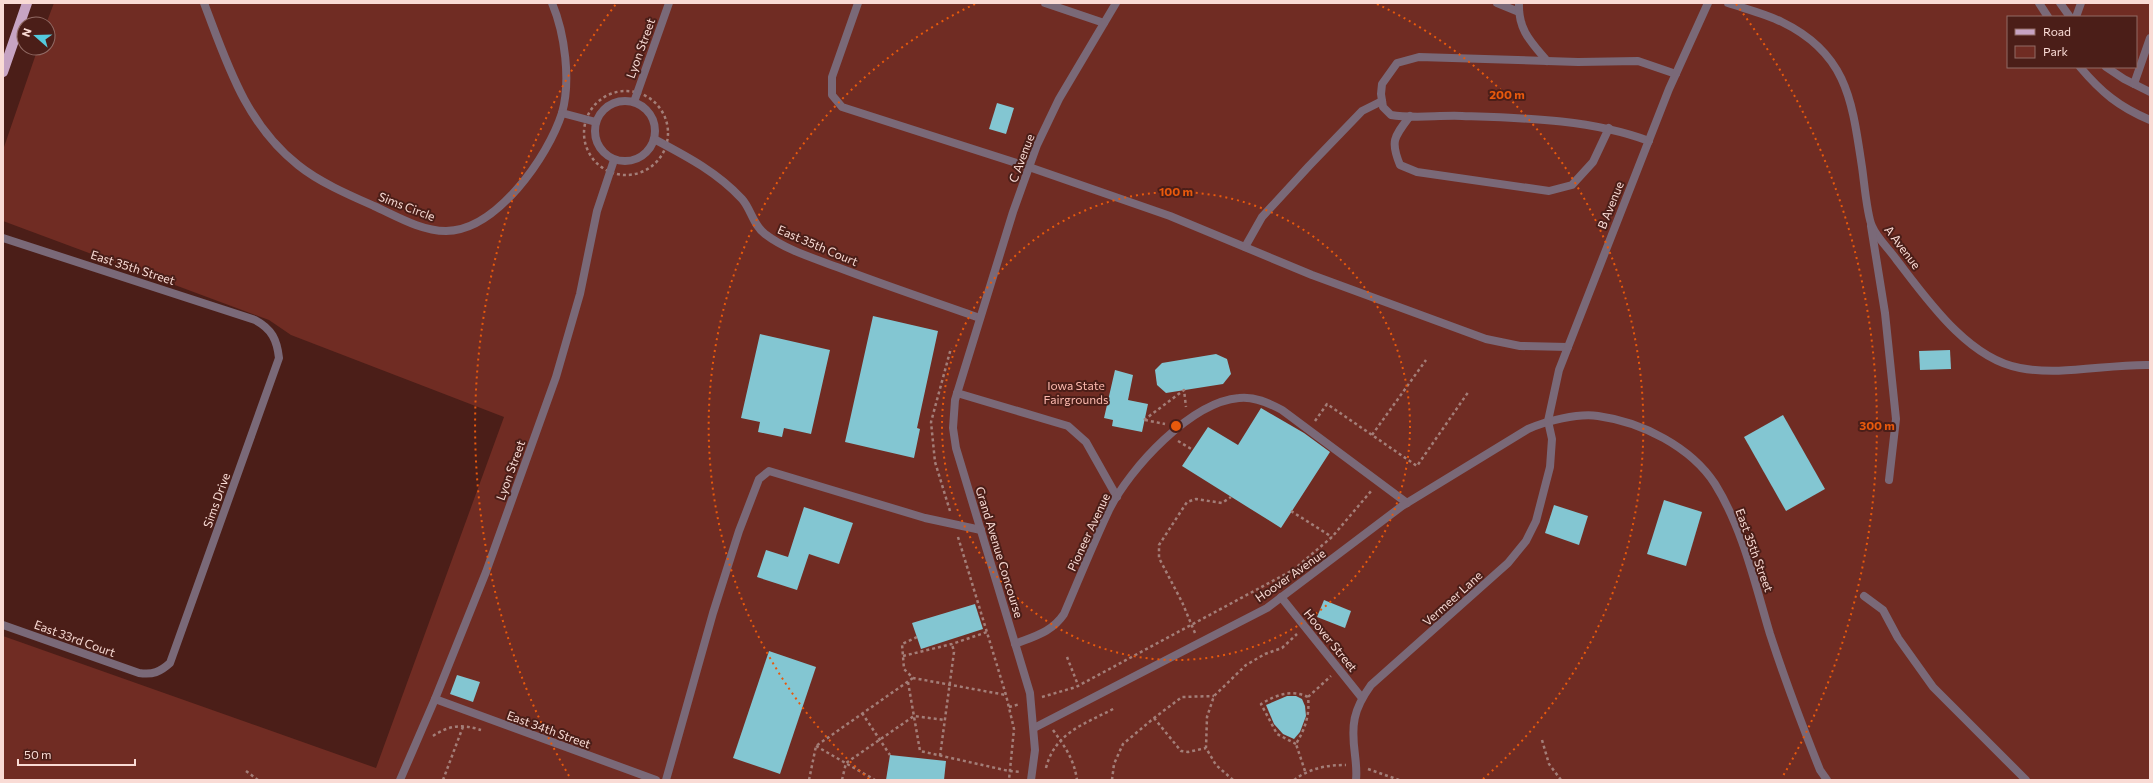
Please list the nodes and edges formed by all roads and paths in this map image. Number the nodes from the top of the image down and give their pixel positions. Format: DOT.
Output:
graph roads {
  1 [pos="27,3"];
  2 [pos="204,3"];
  3 [pos="552,3"];
  4 [pos="669,3"];
  5 [pos="858,3"];
  6 [pos="1046,3"];
  7 [pos="1116,3"];
  8 [pos="1497,3"];
  9 [pos="1708,3"];
  10 [pos="1728,3"];
  11 [pos="2039,3"];
  12 [pos="2060,3"];
  13 [pos="2081,3"];
  14 [pos="1519,7"];
  15 [pos="2047,16"];
  16 [pos="2069,16"];
  17 [pos="2076,16"];
  18 [pos="1104,23"];
  19 [pos="2150,38"];
  20 [pos="1547,61"];
  21 [pos="2081,68"];
  22 [pos="2108,68"];
  23 [pos="3,72"];
  24 [pos="1676,74"];
  25 [pos="2134,84"];
  26 [pos="637,92"];
  27 [pos="2150,92"];
  28 [pos="1382,101"];
  29 [pos="634,102"];
  30 [pos="562,113"];
  31 [pos="1410,116"];
  32 [pos="586,120"];
  33 [pos="2150,120"];
  34 [pos="596,122"];
  35 [pos="1609,128"];
  36 [pos="654,139"];
  37 [pos="1649,141"];
  38 [pos="666,145"];
  39 [pos="614,160"];
  40 [pos="1029,167"];
  41 [pos="610,172"];
  42 [pos="1871,226"];
  43 [pos="3,238"];
  44 [pos="1245,247"];
  45 [pos="980,318"];
  46 [pos="255,320"];
  47 [pos="975,333"];
  48 [pos="1568,347"];
  49 [pos="951,348"];
  50 [pos="1426,360"];
  51 [pos="2150,365"];
  52 [pos="1469,391"];
  53 [pos="957,393"];
  54 [pos="1188,419"];
  55 [pos="1548,421"];
  56 [pos="1179,427"];
  57 [pos="1310,430"];
  58 [pos="1372,435"];
  59 [pos="1169,436"];
  60 [pos="1193,450"];
  61 [pos="1888,480"];
  62 [pos="1379,482"];
  63 [pos="1117,496"];
  64 [pos="1231,497"];
  65 [pos="1407,503"];
  66 [pos="1291,511"];
  67 [pos="954,524"];
  68 [pos="981,530"];
  69 [pos="1332,537"];
  70 [pos="1864,596"];
  71 [pos="1281,598"];
  72 [pos="3,625"];
  73 [pos="1192,626"];
  74 [pos="1305,627"];
  75 [pos="987,632"];
  76 [pos="917,637"];
  77 [pos="1198,643"];
  78 [pos="952,644"];
  79 [pos="1015,644"];
  80 [pos="903,656"];
  81 [pos="1067,657"];
  82 [pos="1338,668"];
  83 [pos="139,673"];
  84 [pos="913,678"];
  85 [pos="908,682"];
  86 [pos="949,685"];
  87 [pos="1078,685"];
  88 [pos="1006,696"];
  89 [pos="1214,696"];
  90 [pos="1308,697"];
  91 [pos="1362,698"];
  92 [pos="435,699"];
  93 [pos="1031,701"];
  94 [pos="1009,707"];
  95 [pos="1115,708"];
  96 [pos="469,712"];
  97 [pos="862,713"];
  98 [pos="914,716"];
  99 [pos="1154,718"];
  100 [pos="945,720"];
  101 [pos="1047,722"];
  102 [pos="463,726"];
  103 [pos="1034,728"];
  104 [pos="430,737"];
  105 [pos="880,739"];
  106 [pos="1060,740"];
  107 [pos="1542,740"];
  108 [pos="1296,744"];
  109 [pos="816,746"];
  110 [pos="1206,748"];
  111 [pos="890,755"];
  112 [pos="940,756"];
  113 [pos="846,763"];
  114 [pos="1356,764"];
  115 [pos="246,771"];
  116 [pos="1010,771"];
  117 [pos="1305,771"];
  118 [pos="1032,776"];
  119 [pos="258,780"];
  120 [pos="400,780"];
  121 [pos="442,780"];
  122 [pos="656,780"];
  123 [pos="666,780"];
  124 [pos="809,780"];
  125 [pos="842,780"];
  126 [pos="875,780"];
  127 [pos="1008,780"];
  128 [pos="1077,780"];
  129 [pos="1112,780"];
  130 [pos="1233,780"];
  131 [pos="1294,780"];
  132 [pos="1356,780"];
  133 [pos="1399,780"];
  134 [pos="1560,780"];
  135 [pos="1827,780"];
  136 [pos="2026,780"];
  1 -- 23 [label="main road"];
  2 -- 30 [label="street, Sims Circle"];
  3 -- 30 [label="street, Sims Circle"];
  4 -- 26 [label="street, Lyon Street"];
  5 -- 40 [label="street"];
  6 -- 18 [label="street"];
  7 -- 18 [label="street, C Avenue"];
  8 -- 14 [label="street"];
  9 -- 24 [label="street, B Avenue"];
  10 -- 42 [label="street, A Avenue"];
  11 -- 15 [label="street"];
  12 -- 16 [label="street"];
  13 -- 17 [label="street"];
  14 -- 20 [label="street"];
  18 -- 40 [label="street, C Avenue"];
  19 -- 25 [label="street"];
  20 -- 24 [label="street"];
  20 -- 28 [label="street"];
  21 -- 33 [label="street"];
  22 -- 25 [label="street"];
  24 -- 37 [label="street, B Avenue"];
  25 -- 27 [label="street"];
  26 -- 29 [label="street, Lyon Street"];
  26 -- 32 [label="path"];
  26 -- 38 [label="path"];
  28 -- 31 [label="street"];
  28 -- 44 [label="street"];
  29 -- 34 [label="street"];
  29 -- 36 [label="street"];
  30 -- 32 [label="street"];
  31 -- 35 [label="street"];
  31 -- 35 [label="street"];
  32 -- 34 [label="street"];
  32 -- 41 [label="path"];
  34 -- 39 [label="street"];
  35 -- 37 [label="street"];
  36 -- 38 [label="street, East 35th Court"];
  36 -- 39 [label="street"];
  37 -- 48 [label="street, B Avenue"];
  38 -- 41 [label="path"];
  38 -- 45 [label="street, East 35th Court"];
  39 -- 41 [label="street, Lyon Street"];
  40 -- 44 [label="street"];
  40 -- 45 [label="street, C Avenue"];
  41 -- 92 [label="street, Lyon Street"];
  42 -- 51 [label="street, A Avenue"];
  42 -- 61 [label="street"];
  43 -- 46 [label="street, East 35th Street"];
  44 -- 48 [label="street"];
  45 -- 47 [label="street, C Avenue"];
  46 -- 83 [label="street, Sims Drive"];
  47 -- 53 [label="street, Grand Avenue Concourse"];
  48 -- 55 [label="street, B Avenue"];
  49 -- 67 [label="path"];
  50 -- 58 [label="path"];
  52 -- 58 [label="path"];
  53 -- 63 [label="street"];
  53 -- 68 [label="street, Grand Avenue Concourse"];
  54 -- 56 [label="street, Pioneer Avenue"];
  54 -- 56 [label="path"];
  54 -- 57 [label="street, Pioneer Avenue"];
  55 -- 65 [label="street, Hoover Avenue"];
  55 -- 91 [label="street, Vermeer Lane"];
  55 -- 135 [label="street, East 35th Street"];
  56 -- 59 [label="street, Pioneer Avenue"];
  57 -- 58 [label="path"];
  57 -- 62 [label="street, Pioneer Avenue"];
  59 -- 60 [label="path"];
  59 -- 63 [label="street, Pioneer Avenue"];
  62 -- 65 [label="street, Pioneer Avenue"];
  62 -- 69 [label="path"];
  63 -- 79 [label="street, Pioneer Avenue"];
  64 -- 73 [label="path"];
  65 -- 71 [label="street, Hoover Avenue"];
  66 -- 69 [label="path"];
  67 -- 68 [label="street"];
  67 -- 75 [label="path"];
  67 -- 123 [label="street"];
  68 -- 79 [label="street, Grand Avenue Concourse"];
  69 -- 73 [label="path"];
  70 -- 136 [label="street"];
  71 -- 74 [label="street, Hoover Street"];
  71 -- 77 [label="street, Hoover Avenue"];
  72 -- 83 [label="street, East 33rd Court"];
  73 -- 77 [label="path"];
  73 -- 87 [label="path"];
  74 -- 82 [label="street, Hoover Street"];
  74 -- 89 [label="path"];
  75 -- 78 [label="path"];
  75 -- 88 [label="path"];
  76 -- 80 [label="path"];
  77 -- 101 [label="street, Hoover Avenue"];
  78 -- 80 [label="path"];
  78 -- 86 [label="path"];
  79 -- 93 [label="street, Grand Avenue Concourse"];
  80 -- 84 [label="path"];
  81 -- 87 [label="path"];
  82 -- 90 [label="path"];
  82 -- 91 [label="street, Hoover Street"];
  84 -- 85 [label="path"];
  84 -- 86 [label="path"];
  85 -- 97 [label="path"];
  85 -- 98 [label="path"];
  86 -- 88 [label="path"];
  86 -- 100 [label="path"];
  87 -- 93 [label="path"];
  88 -- 94 [label="path"];
  89 -- 99 [label="path"];
  89 -- 110 [label="path"];
  90 -- 108 [label="path"];
  90 -- 108 [label="path"];
  91 -- 114 [label="street, Vermeer Lane"];
  92 -- 96 [label="street, East 34th Street"];
  92 -- 120 [label="street, Lyon Street"];
  93 -- 94 [label="path"];
  93 -- 103 [label="street, Grand Avenue Concourse"];
  94 -- 116 [label="path"];
  95 -- 106 [label="path"];
  96 -- 102 [label="path"];
  96 -- 122 [label="street, East 34th Street"];
  97 -- 105 [label="path"];
  97 -- 109 [label="path"];
  98 -- 100 [label="path"];
  98 -- 105 [label="path"];
  98 -- 112 [label="path"];
  99 -- 110 [label="path"];
  99 -- 129 [label="path"];
  100 -- 112 [label="path"];
  101 -- 103 [label="street, Hoover Avenue"];
  101 -- 106 [label="path"];
  102 -- 104 [label="path"];
  102 -- 121 [label="path"];
  103 -- 118 [label="street, Grand Avenue Concourse"];
  105 -- 111 [label="path"];
  105 -- 113 [label="path"];
  106 -- 118 [label="path"];
  106 -- 128 [label="path"];
  107 -- 134 [label="path"];
  108 -- 117 [label="path"];
  109 -- 113 [label="path"];
  109 -- 124 [label="path"];
  110 -- 130 [label="path"];
  112 -- 116 [label="path"];
  113 -- 125 [label="path"];
  113 -- 126 [label="path"];
  114 -- 117 [label="path"];
  114 -- 132 [label="street, Vermeer Lane"];
  114 -- 133 [label="path"];
  115 -- 119 [label="path"];
  116 -- 118 [label="path"];
  116 -- 127 [label="path"];
  117 -- 131 [label="path"];
}
